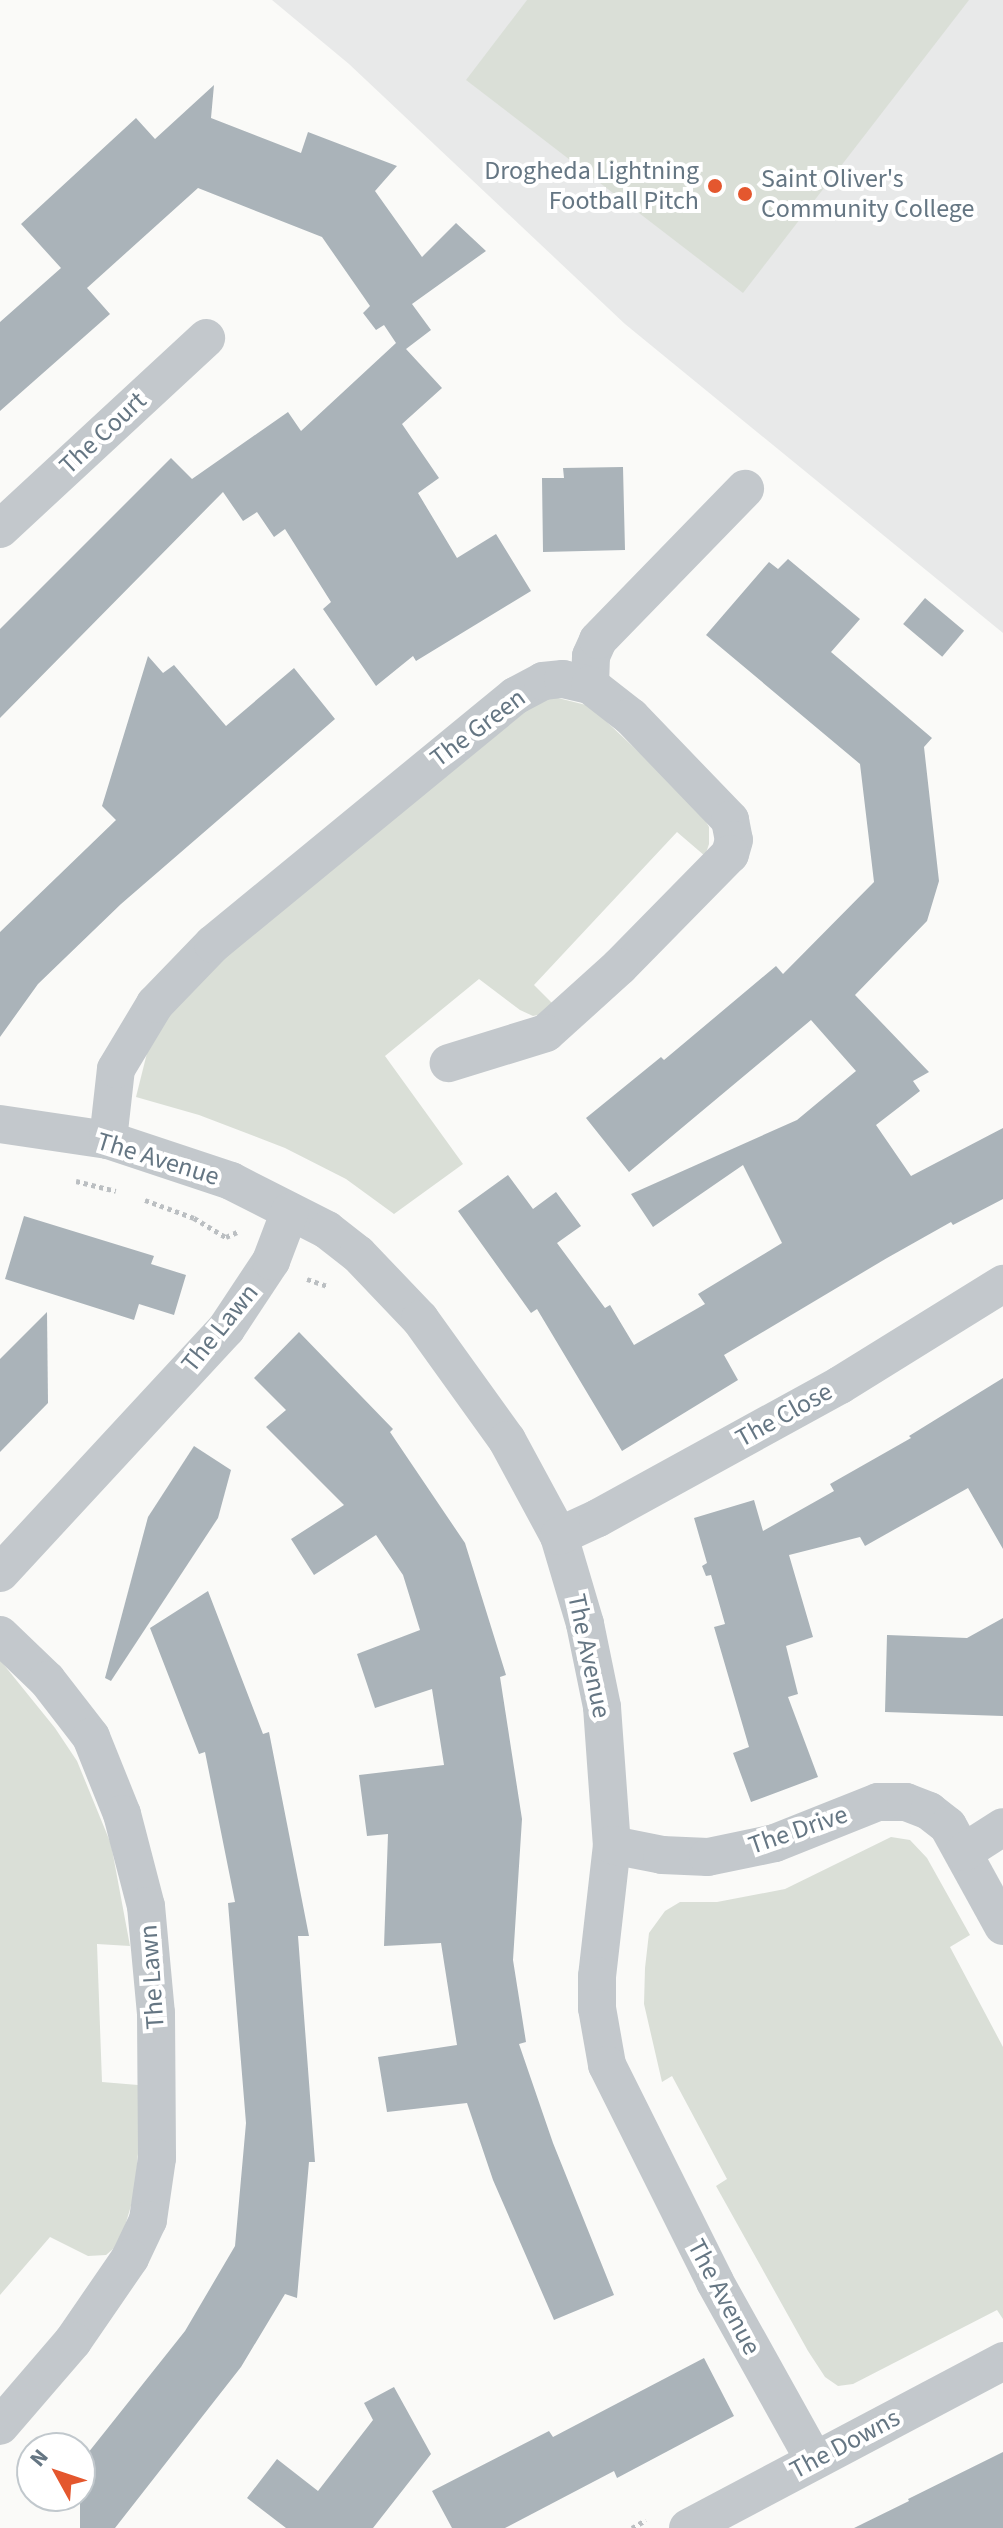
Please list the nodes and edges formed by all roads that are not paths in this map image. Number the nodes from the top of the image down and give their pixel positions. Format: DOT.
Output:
graph roads {
  1 [pos="206,338"];
  2 [pos="745,489"];
  3 [pos="0,529"];
  4 [pos="590,685"];
  5 [pos="449,1063"];
  6 [pos="0,1124"];
  7 [pos="108,1140"];
  8 [pos="290,1211"];
  9 [pos="1003,1284"];
  10 [pos="559,1536"];
  11 [pos="0,1573"];
  12 [pos="0,1635"];
  13 [pos="1003,1827"];
  14 [pos="612,1845"];
  15 [pos="964,1852"];
  16 [pos="1003,1926"];
  17 [pos="1003,2361"];
  18 [pos="0,2426"];
  19 [pos="814,2460"];
  20 [pos="688,2528"];
  1 -- 3 [label="street, The Court"];
  2 -- 4 [label="street"];
  4 -- 5 [label="street"];
  4 -- 7 [label="street, The Green"];
  6 -- 7 [label="street, The Avenue"];
  7 -- 8 [label="street, The Avenue"];
  8 -- 10 [label="street, The Avenue"];
  8 -- 11 [label="street, The Lawn"];
  9 -- 10 [label="street, The Close"];
  10 -- 14 [label="street, The Avenue"];
  12 -- 18 [label="street, The Lawn"];
  13 -- 15 [label="street"];
  14 -- 15 [label="street, The Drive"];
  14 -- 19 [label="street, The Avenue"];
  15 -- 16 [label="street, The Drive"];
  17 -- 19 [label="street, The Downs"];
  19 -- 20 [label="street, The Downs"];
}
